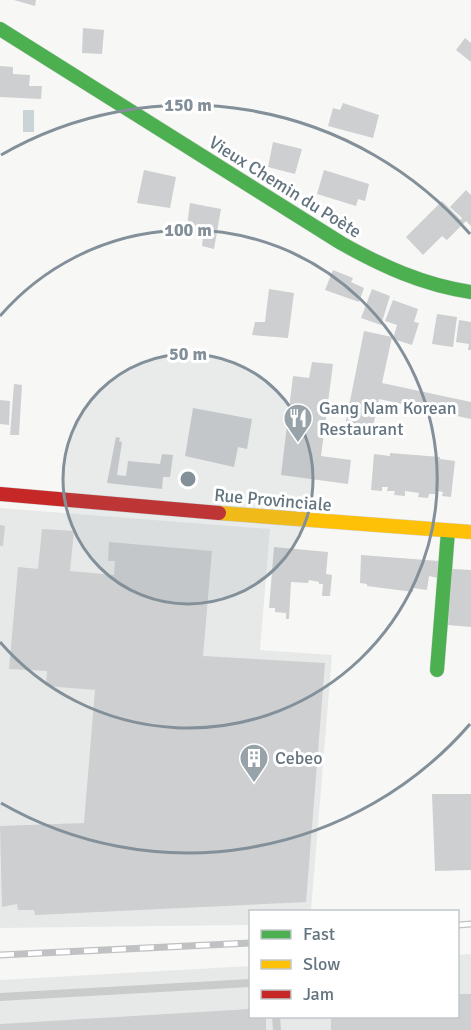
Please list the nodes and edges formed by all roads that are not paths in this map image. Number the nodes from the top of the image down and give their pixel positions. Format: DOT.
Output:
graph roads {
  1 [pos="0,29"];
  2 [pos="471,292"];
  3 [pos="0,494"];
  4 [pos="448,531"];
  5 [pos="471,532"];
  6 [pos="437,670"];
  7 [pos="249,983"];
  8 [pos="0,997"];
  1 -- 2 [label="street, Vieux Chemin du Poète"];
  3 -- 4 [label="street, Rue Provinciale"];
  4 -- 5 [label="street, Rue Provinciale"];
  4 -- 6 [label="street"];
  7 -- 8 [label="lane"];
}
